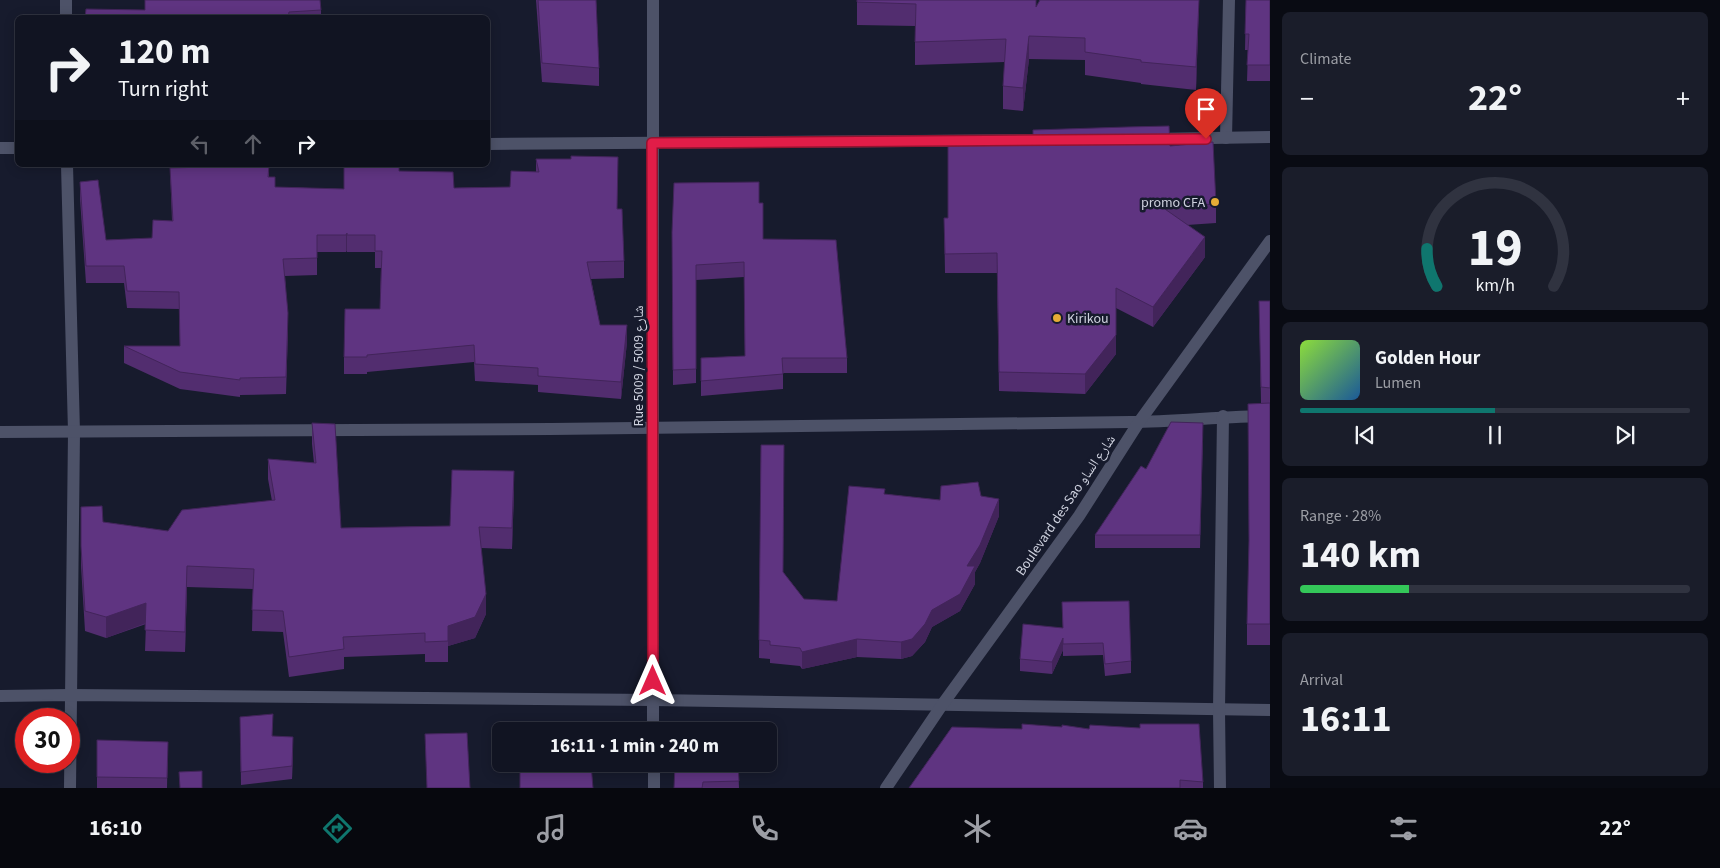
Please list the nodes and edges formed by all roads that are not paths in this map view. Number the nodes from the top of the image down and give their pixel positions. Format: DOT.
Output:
graph roads {
  1 [pos="66,0"];
  2 [pos="653,0"];
  3 [pos="1229,0"];
  4 [pos="66,15"];
  5 [pos="1270,137"];
  6 [pos="1226,138"];
  7 [pos="1137,139"];
  8 [pos="1058,140"];
  9 [pos="652,143"];
  10 [pos="490,144"];
  11 [pos="0,148"];
  12 [pos="15,148"];
  13 [pos="66,167"];
  14 [pos="1270,241"];
  15 [pos="1223,416"];
  16 [pos="1270,416"];
  17 [pos="1139,422"];
  18 [pos="653,428"];
  19 [pos="0,432"];
  20 [pos="74,432"];
  21 [pos="70,695"];
  22 [pos="0,696"];
  23 [pos="653,700"];
  24 [pos="942,705"];
  25 [pos="1219,710"];
  26 [pos="1270,710"];
  27 [pos="653,722"];
  28 [pos="654,772"];
  29 [pos="70,788"];
  30 [pos="654,788"];
  31 [pos="886,788"];
  32 [pos="1220,788"];
  1 -- 4 [label="street"];
  2 -- 9 [label="street, Rue 5009 / شارع 5009"];
  3 -- 6 [label="street"];
  5 -- 6 [label="street"];
  6 -- 7 [label="street"];
  8 -- 9 [label="street"];
  9 -- 10 [label="street"];
  9 -- 18 [label="street, Rue 5009 / شارع 5009"];
  11 -- 12 [label="street"];
  13 -- 20 [label="street"];
  14 -- 17 [label="street, Boulevard des Sao شارع الساو"];
  15 -- 16 [label="street"];
  15 -- 17 [label="street"];
  15 -- 25 [label="street"];
  17 -- 18 [label="street"];
  17 -- 24 [label="street, Boulevard des Sao شارع الساو"];
  18 -- 20 [label="street"];
  18 -- 23 [label="street, Rue 5009 / شارع 5009"];
  19 -- 20 [label="street"];
  20 -- 21 [label="street"];
  21 -- 22 [label="street"];
  21 -- 23 [label="street"];
  21 -- 29 [label="street"];
  23 -- 24 [label="street"];
  23 -- 27 [label="street, Rue 5009 / شارع 5009"];
  24 -- 25 [label="street"];
  24 -- 31 [label="street, Boulevard des Sao شارع الساو"];
  25 -- 26 [label="street"];
  25 -- 32 [label="street"];
  28 -- 30 [label="street"];
}
